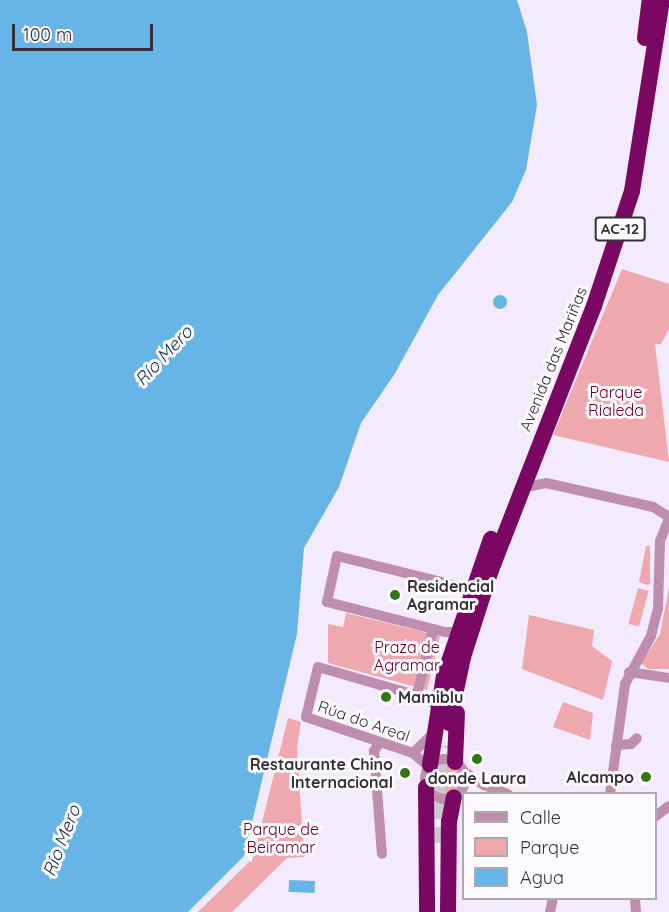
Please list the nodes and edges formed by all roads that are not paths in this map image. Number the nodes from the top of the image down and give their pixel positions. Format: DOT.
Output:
graph roads {
  1 [pos="650,0"];
  2 [pos="662,0"];
  3 [pos="537,438"];
  4 [pos="526,487"];
  5 [pos="669,518"];
  6 [pos="471,594"];
  7 [pos="433,629"];
  8 [pos="458,632"];
  9 [pos="630,672"];
  10 [pos="669,678"];
  11 [pos="417,695"];
  12 [pos="441,722"];
  13 [pos="637,738"];
  14 [pos="381,742"];
  15 [pos="616,745"];
  16 [pos="413,753"];
  17 [pos="430,766"];
  18 [pos="459,766"];
  19 [pos="484,785"];
  20 [pos="426,787"];
  21 [pos="503,792"];
  22 [pos="610,792"];
  23 [pos="458,793"];
  24 [pos="669,806"];
  25 [pos="657,815"];
  26 [pos="382,854"];
  27 [pos="427,912"];
  28 [pos="434,912"];
  29 [pos="443,912"];
  30 [pos="448,912"];
  1 -- 3 [label="highway, Avenida das Mariñas / AC-12"];
  2 -- 3 [label="highway, Avenida das Mariñas / AC-12"];
  3 -- 4 [label="highway, AC-12"];
  3 -- 6 [label="highway, AC-12"];
  3 -- 12 [label="highway, Avenida das Mariñas / AC-12"];
  4 -- 5 [label="street"];
  4 -- 18 [label="highway, AC-12"];
  5 -- 9 [label="street"];
  6 -- 7 [label="street"];
  6 -- 8 [label="highway, AC-12"];
  7 -- 8 [label="street"];
  7 -- 11 [label="street"];
  8 -- 12 [label="highway, AC-12"];
  9 -- 10 [label="street"];
  9 -- 15 [label="street"];
  11 -- 12 [label="street"];
  11 -- 14 [label="street, Rúa do Areal"];
  12 -- 16 [label="street, Rúa do Areal"];
  12 -- 17 [label="highway, AC-12"];
  13 -- 15 [label="street"];
  14 -- 16 [label="street, Rúa do Areal"];
  14 -- 26 [label="street"];
  15 -- 22 [label="street"];
  16 -- 17 [label="street, Rúa do Areal"];
  17 -- 18 [label="street"];
  17 -- 20 [label="street"];
  18 -- 19 [label="street"];
  18 -- 23 [label="street"];
  19 -- 21 [label="street"];
  19 -- 23 [label="street"];
  20 -- 23 [label="street"];
  20 -- 27 [label="highway"];
  23 -- 30 [label="highway"];
  24 -- 25 [label="street"];
  28 -- 29 [label="highway"];
}
